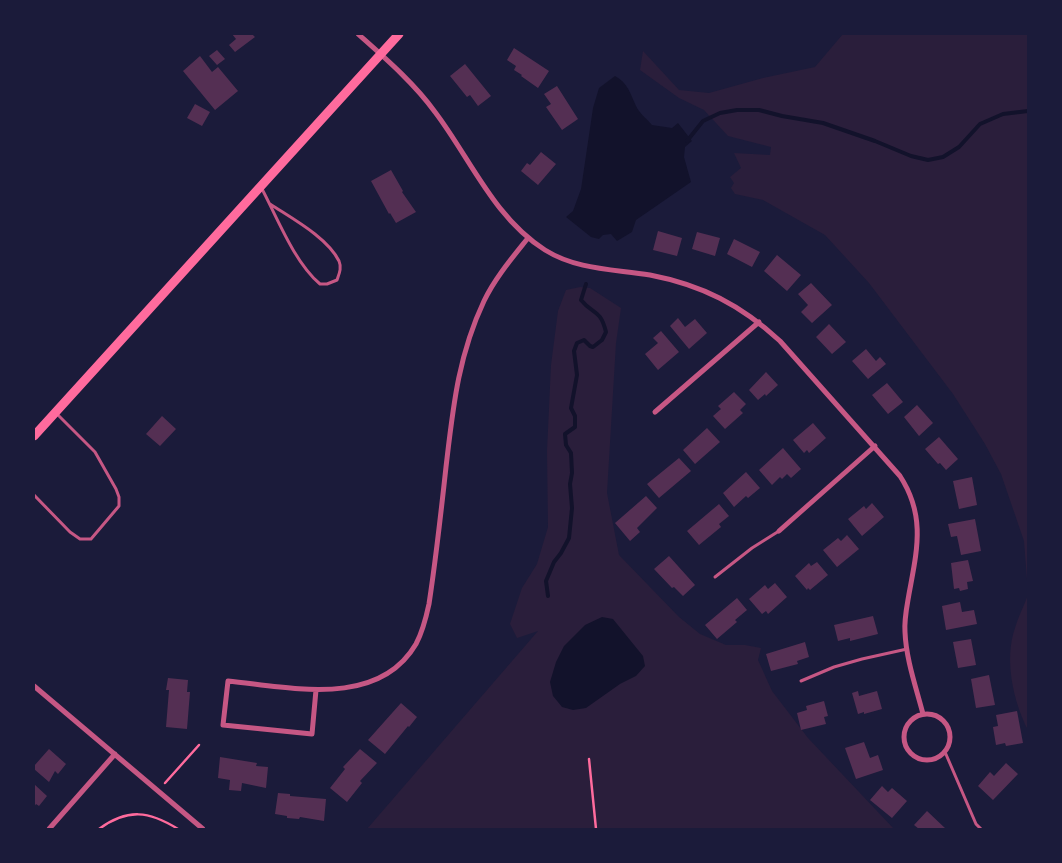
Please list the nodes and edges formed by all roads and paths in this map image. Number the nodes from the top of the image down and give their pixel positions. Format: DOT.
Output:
graph roads {
  1 [pos="358,34"];
  2 [pos="399,34"];
  3 [pos="380,54"];
  4 [pos="261,186"];
  5 [pos="270,204"];
  6 [pos="528,238"];
  7 [pos="759,322"];
  8 [pos="56,412"];
  9 [pos="655,412"];
  10 [pos="34,436"];
  11 [pos="875,446"];
  12 [pos="34,495"];
  13 [pos="779,531"];
  14 [pos="715,577"];
  15 [pos="907,649"];
  16 [pos="801,682"];
  17 [pos="34,686"];
  18 [pos="316,690"];
  19 [pos="923,714"];
  20 [pos="199,745"];
  21 [pos="945,752"];
  22 [pos="115,754"];
  23 [pos="589,760"];
  24 [pos="166,783"];
  25 [pos="49,829"];
  26 [pos="99,829"];
  27 [pos="178,829"];
  28 [pos="203,829"];
  29 [pos="596,829"];
  30 [pos="981,829"];
  1 -- 3 [label="street"];
  2 -- 3 [label="main road"];
  3 -- 4 [label="main road"];
  3 -- 6 [label="street"];
  4 -- 5 [label="lane"];
  4 -- 8 [label="main road"];
  5 -- 5 [label="lane"];
  6 -- 7 [label="street"];
  6 -- 18 [label="street"];
  7 -- 9 [label="street"];
  7 -- 11 [label="street"];
  8 -- 10 [label="main road"];
  8 -- 12 [label="lane"];
  11 -- 13 [label="street"];
  11 -- 15 [label="street"];
  13 -- 14 [label="lane"];
  15 -- 16 [label="lane"];
  15 -- 19 [label="street"];
  17 -- 22 [label="street"];
  18 -- 18 [label="street"];
  19 -- 21 [label="street"];
  19 -- 21 [label="street"];
  20 -- 24 [label="path"];
  21 -- 30 [label="lane"];
  22 -- 25 [label="street"];
  22 -- 28 [label="street"];
  23 -- 29 [label="path"];
  26 -- 27 [label="path"];
}
